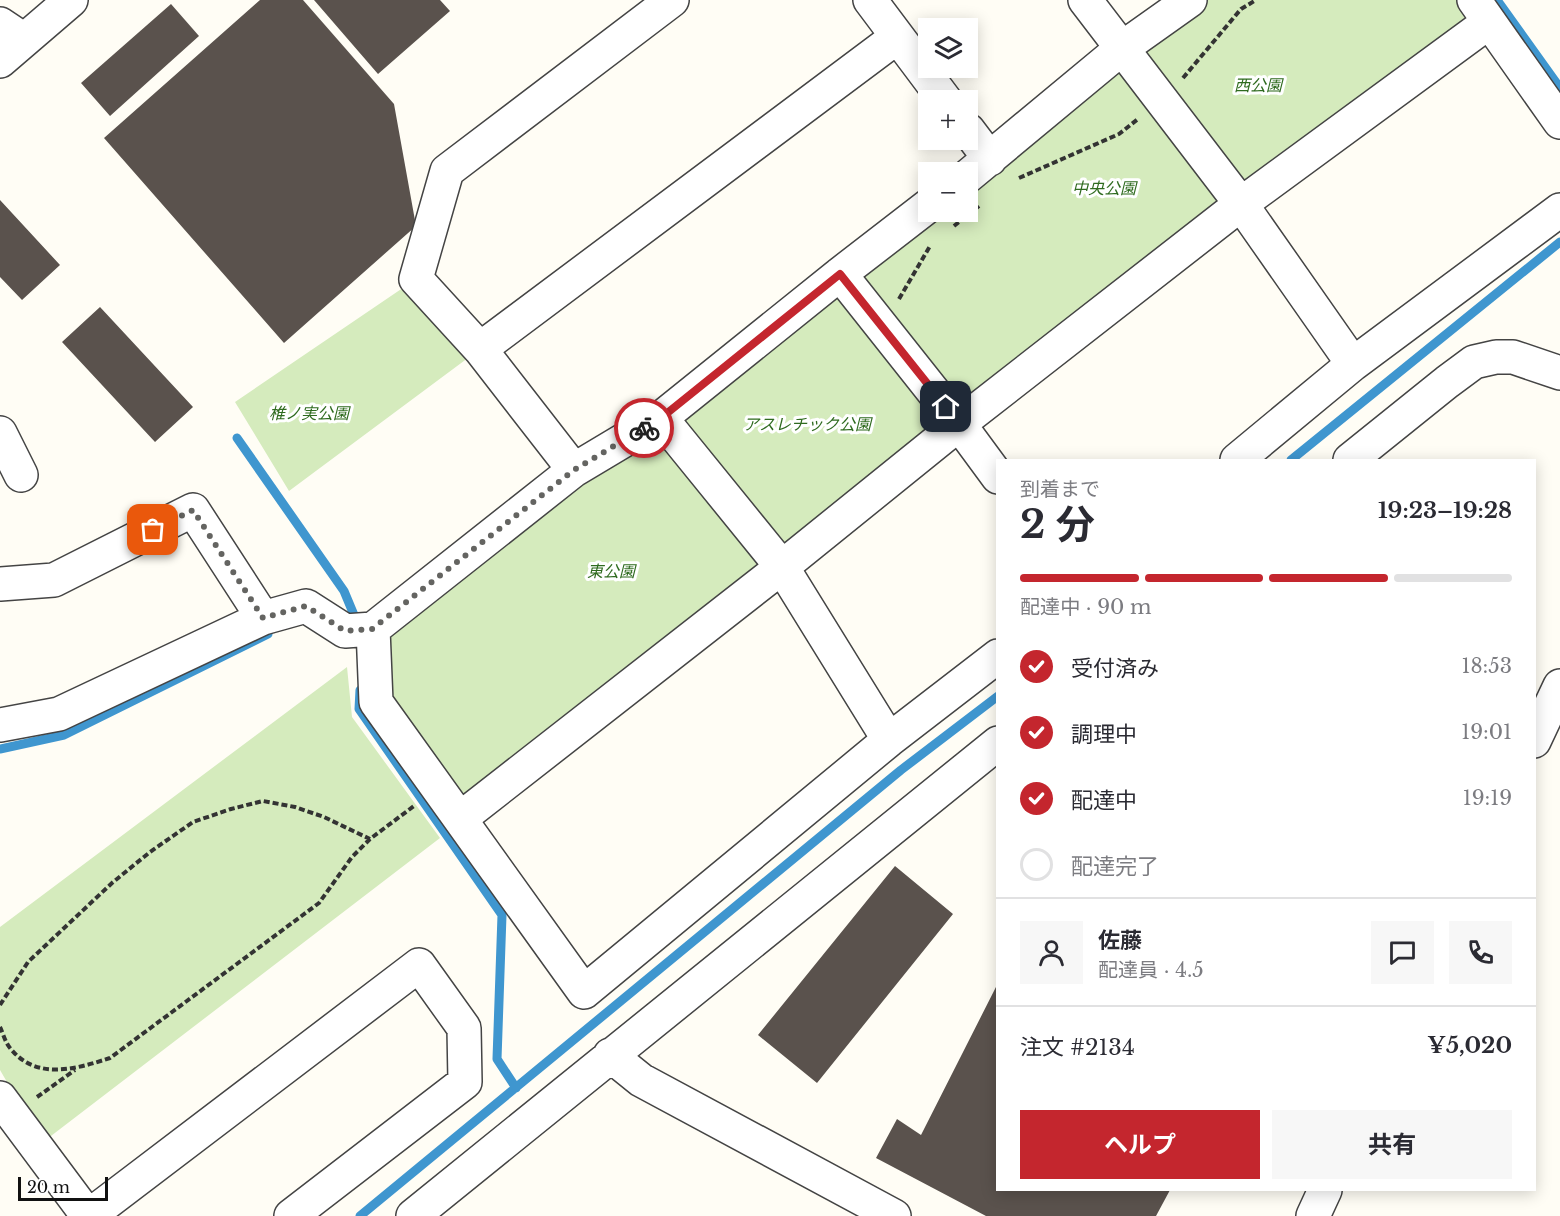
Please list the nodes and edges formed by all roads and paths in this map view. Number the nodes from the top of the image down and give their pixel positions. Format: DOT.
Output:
graph roads {
  1 [pos="71,0"];
  2 [pos="672,0"];
  3 [pos="870,0"];
  4 [pos="1084,0"];
  5 [pos="1190,0"];
  6 [pos="1256,0"];
  7 [pos="1482,11"];
  8 [pos="897,37"];
  9 [pos="8,42"];
  10 [pos="1121,49"];
  11 [pos="937,90"];
  12 [pos="1162,102"];
  13 [pos="1560,122"];
  14 [pos="973,150"];
  15 [pos="1018,178"];
  16 [pos="980,180"];
  17 [pos="1242,204"];
  18 [pos="1560,210"];
  19 [pos="933,222"];
  20 [pos="939,239"];
  21 [pos="840,274"];
  22 [pos="880,323"];
  23 [pos="480,349"];
  24 [pos="1353,364"];
  25 [pos="1560,373"];
  26 [pos="661,418"];
  27 [pos="959,424"];
  28 [pos="0,433"];
  29 [pos="1238,459"];
  30 [pos="1351,459"];
  31 [pos="574,470"];
  32 [pos="996,474"];
  33 [pos="21,475"];
  34 [pos="782,567"];
  35 [pos="0,584"];
  36 [pos="263,618"];
  37 [pos="372,629"];
  38 [pos="996,658"];
  39 [pos="1560,686"];
  40 [pos="0,725"];
  41 [pos="1536,737"];
  42 [pos="889,740"];
  43 [pos="996,745"];
  44 [pos="402,816"];
  45 [pos="461,818"];
  46 [pos="370,839"];
  47 [pos="0,1005"];
  48 [pos="0,1027"];
  49 [pos="610,1055"];
  50 [pos="75,1069"];
  51 [pos="6,1107"];
  52 [pos="1325,1191"];
  53 [pos="88,1216"];
  54 [pos="291,1216"];
  55 [pos="413,1216"];
  56 [pos="894,1216"];
  57 [pos="1313,1216"];
  1 -- 9 [label="street"];
  2 -- 23 [label="street"];
  3 -- 8 [label="street"];
  4 -- 10 [label="street"];
  5 -- 10 [label="street"];
  6 -- 12 [label="path"];
  7 -- 13 [label="street"];
  7 -- 17 [label="street"];
  8 -- 11 [label="street"];
  8 -- 23 [label="street"];
  10 -- 12 [label="street"];
  10 -- 16 [label="street"];
  12 -- 15 [label="path"];
  12 -- 17 [label="street"];
  14 -- 16 [label="street"];
  17 -- 24 [label="street"];
  17 -- 27 [label="street"];
  18 -- 24 [label="street"];
  19 -- 21 [label="street"];
  20 -- 22 [label="path"];
  21 -- 22 [label="street"];
  21 -- 26 [label="street"];
  22 -- 27 [label="street"];
  23 -- 31 [label="street"];
  24 -- 29 [label="street"];
  25 -- 30 [label="street"];
  26 -- 31 [label="street"];
  26 -- 34 [label="street"];
  27 -- 32 [label="street"];
  27 -- 34 [label="street"];
  28 -- 33 [label="street"];
  31 -- 37 [label="street"];
  34 -- 42 [label="street"];
  34 -- 45 [label="street"];
  35 -- 36 [label="street"];
  36 -- 37 [label="street"];
  36 -- 40 [label="street"];
  37 -- 45 [label="street"];
  38 -- 42 [label="street"];
  39 -- 41 [label="street"];
  42 -- 45 [label="street"];
  43 -- 49 [label="street"];
  44 -- 46 [label="path"];
  46 -- 47 [label="path"];
  46 -- 50 [label="path"];
  48 -- 50 [label="path"];
  49 -- 55 [label="street"];
  49 -- 56 [label="street"];
  50 -- 51 [label="path"];
  51 -- 53 [label="street"];
  52 -- 57 [label="street"];
  53 -- 54 [label="street"];
}
